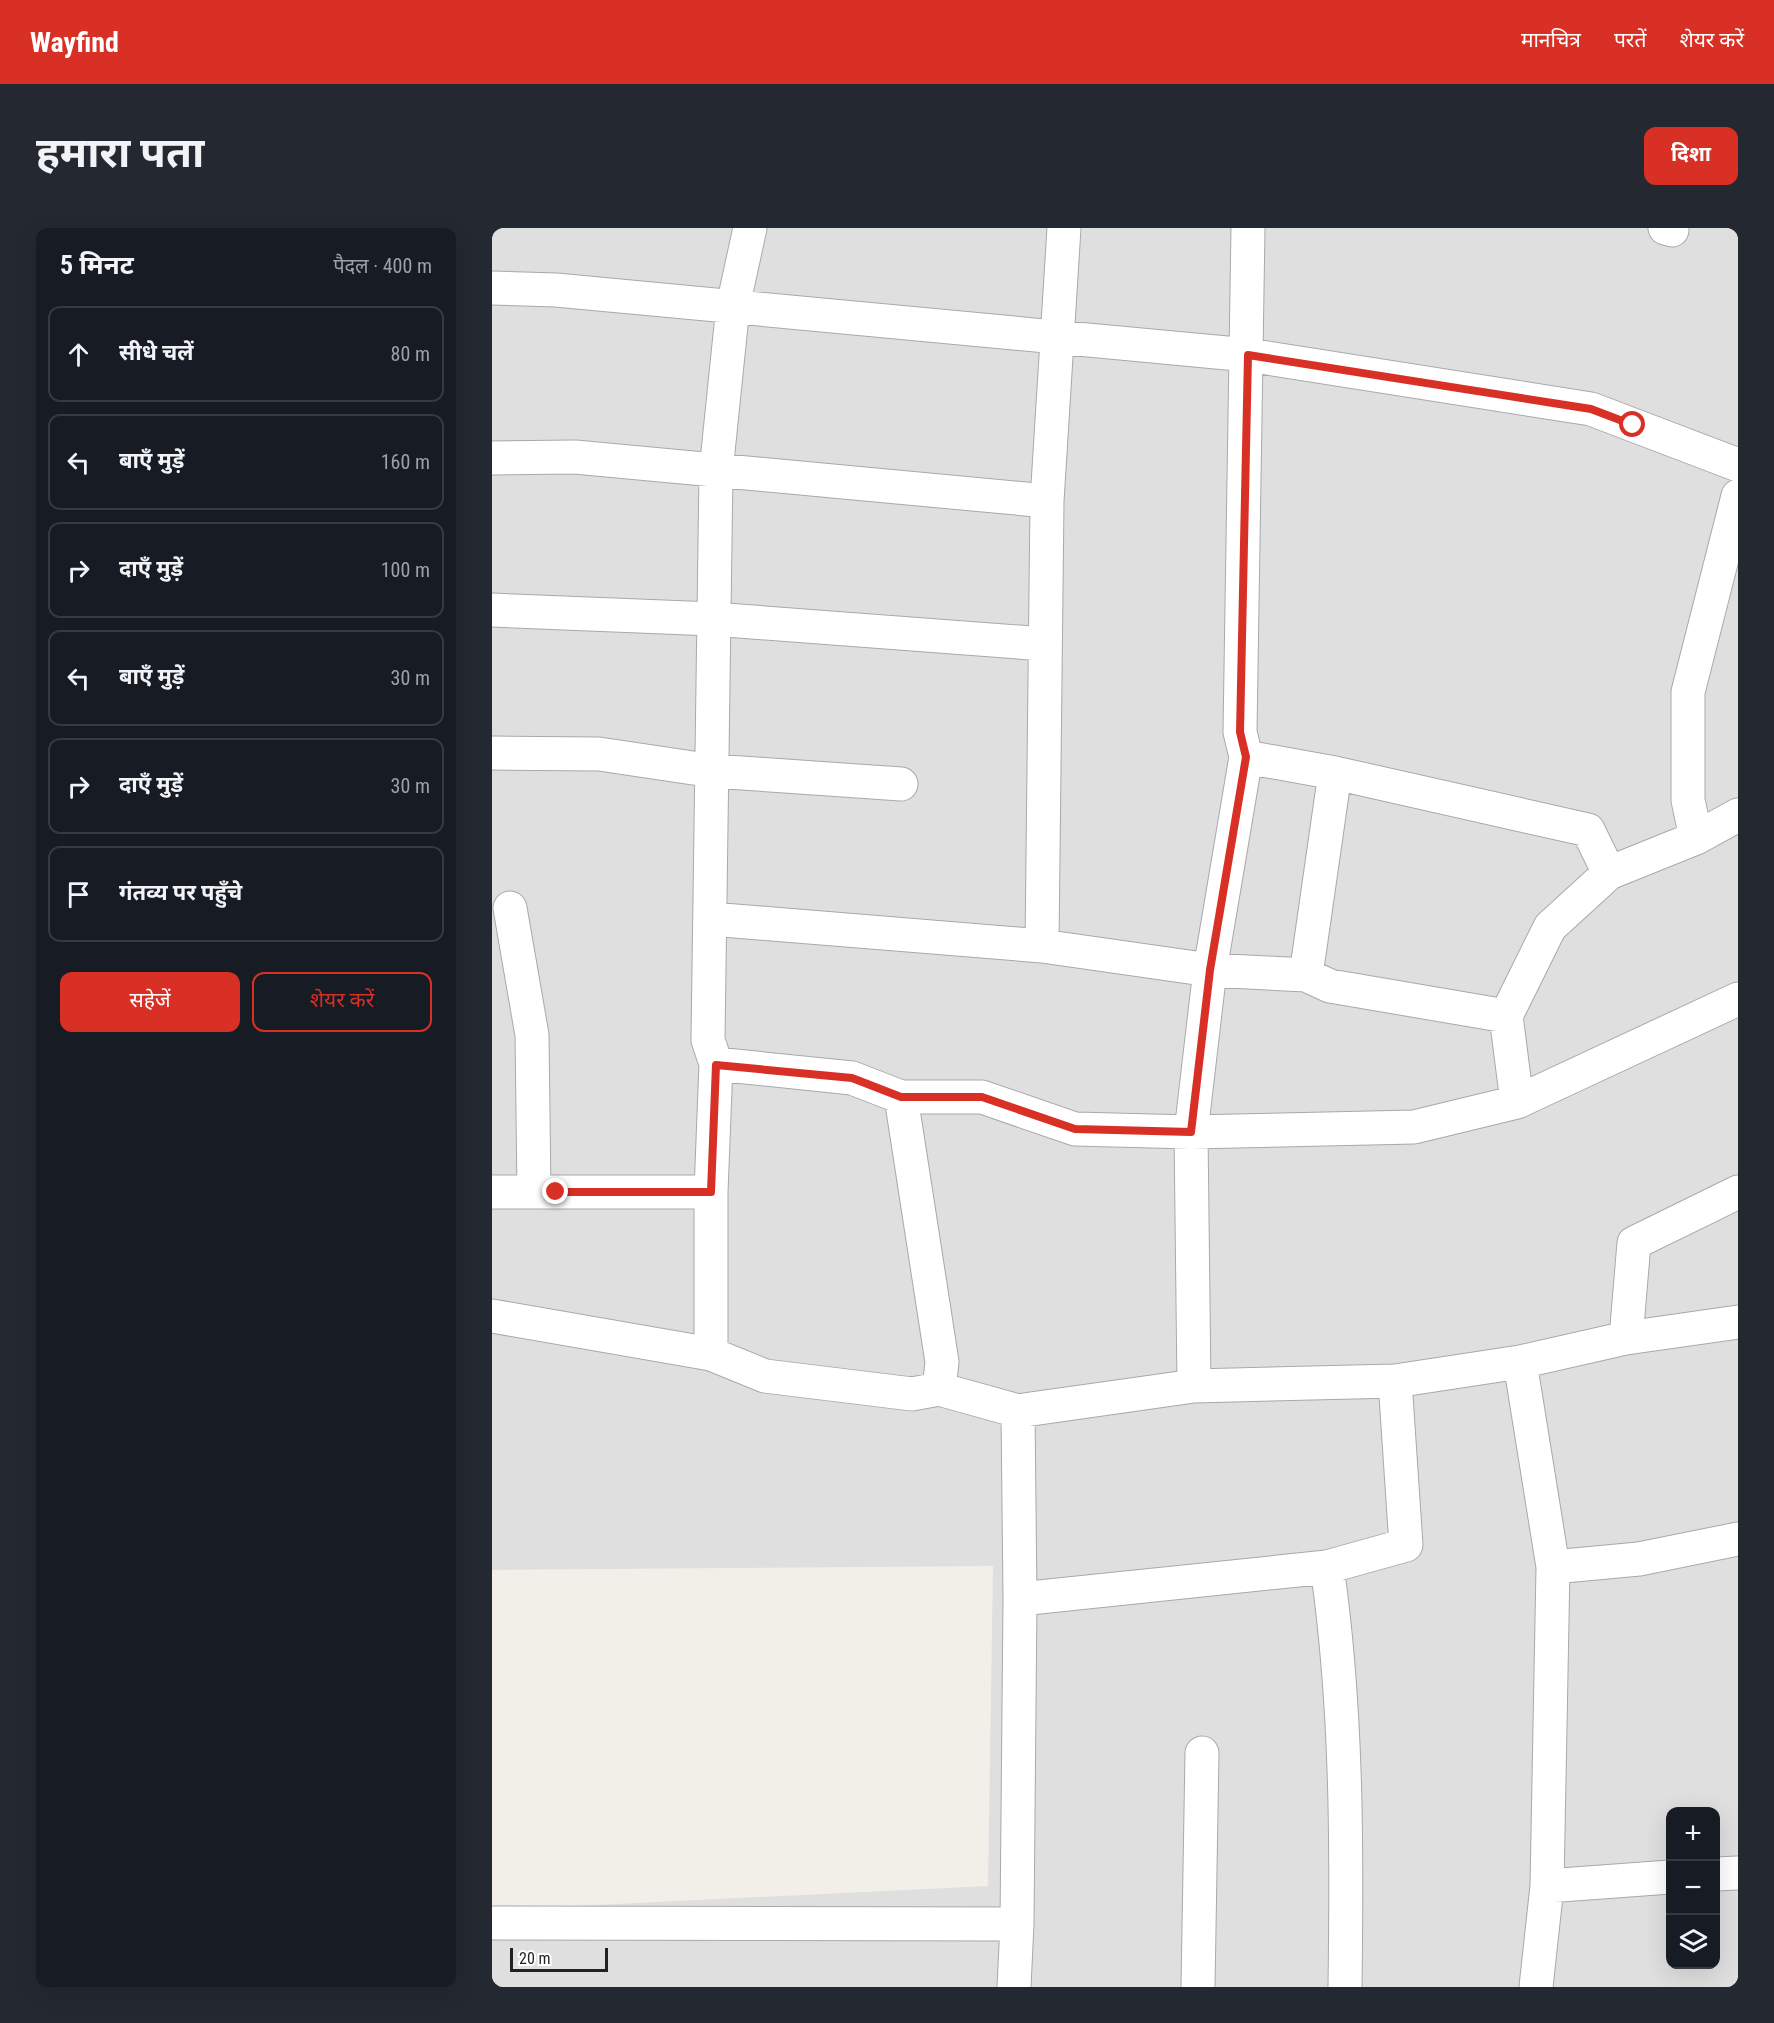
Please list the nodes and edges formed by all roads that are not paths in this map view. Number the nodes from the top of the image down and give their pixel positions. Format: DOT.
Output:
graph roads {
  1 [pos="750,228"];
  2 [pos="1064,228"];
  3 [pos="1248,228"];
  4 [pos="492,288"];
  5 [pos="732,306"];
  6 [pos="1058,339"];
  7 [pos="1248,355"];
  8 [pos="492,458"];
  9 [pos="1738,465"];
  10 [pos="716,471"];
  11 [pos="1738,496"];
  12 [pos="1047,501"];
  13 [pos="492,610"];
  14 [pos="713,620"];
  15 [pos="1044,644"];
  16 [pos="492,753"];
  17 [pos="1246,757"];
  18 [pos="713,771"];
  19 [pos="1335,773"];
  20 [pos="901,784"];
  21 [pos="1738,815"];
  22 [pos="1696,838"];
  23 [pos="1609,873"];
  24 [pos="510,908"];
  25 [pos="711,919"];
  26 [pos="1042,946"];
  27 [pos="1210,970"];
  28 [pos="1306,975"];
  29 [pos="1738,999"];
  30 [pos="1506,1016"];
  31 [pos="716,1065"];
  32 [pos="901,1097"];
  33 [pos="1517,1102"];
  34 [pos="1191,1132"];
  35 [pos="492,1192"];
  36 [pos="534,1192"];
  37 [pos="711,1192"];
  38 [pos="1738,1192"];
  39 [pos="492,1316"];
  40 [pos="1738,1322"];
  41 [pos="1626,1338"];
  42 [pos="711,1354"];
  43 [pos="1520,1362"];
  44 [pos="1395,1381"];
  45 [pos="1194,1386"];
  46 [pos="939,1389"];
  47 [pos="1018,1411"];
  48 [pos="1738,1539"];
  49 [pos="1327,1567"];
  50 [pos="1553,1567"];
  51 [pos="1020,1599"];
  52 [pos="1202,1753"];
  53 [pos="1738,1873"];
  54 [pos="1720,1874"];
  55 [pos="1666,1877"];
  56 [pos="1547,1886"];
  57 [pos="492,1923"];
  58 [pos="1017,1924"];
  59 [pos="1014,1987"];
  60 [pos="1198,1987"];
  61 [pos="1345,1987"];
  62 [pos="1536,1987"];
  1 -- 5 [label="street"];
  2 -- 6 [label="street"];
  3 -- 7 [label="street"];
  4 -- 5 [label="street"];
  5 -- 6 [label="street"];
  5 -- 10 [label="street"];
  6 -- 7 [label="street"];
  6 -- 12 [label="street"];
  7 -- 9 [label="street"];
  7 -- 17 [label="street"];
  8 -- 10 [label="street"];
  10 -- 12 [label="street"];
  10 -- 14 [label="street"];
  11 -- 22 [label="street"];
  12 -- 15 [label="street"];
  13 -- 14 [label="street"];
  14 -- 15 [label="street"];
  14 -- 18 [label="street"];
  15 -- 26 [label="street"];
  16 -- 18 [label="street"];
  17 -- 19 [label="street"];
  17 -- 27 [label="street"];
  18 -- 20 [label="street"];
  18 -- 25 [label="street"];
  19 -- 23 [label="street"];
  19 -- 28 [label="street"];
  21 -- 22 [label="street"];
  22 -- 23 [label="street"];
  23 -- 30 [label="street"];
  24 -- 36 [label="street"];
  25 -- 26 [label="street"];
  25 -- 31 [label="street"];
  26 -- 27 [label="street"];
  27 -- 28 [label="street"];
  27 -- 34 [label="street"];
  28 -- 30 [label="street"];
  29 -- 33 [label="street"];
  30 -- 33 [label="street"];
  31 -- 32 [label="street"];
  31 -- 37 [label="street"];
  32 -- 34 [label="street"];
  32 -- 46 [label="street"];
  33 -- 34 [label="street"];
  34 -- 45 [label="street"];
  35 -- 36 [label="street"];
  36 -- 37 [label="street"];
  37 -- 42 [label="street"];
  38 -- 41 [label="street"];
  39 -- 42 [label="street"];
  40 -- 41 [label="street"];
  41 -- 43 [label="street"];
  42 -- 46 [label="street"];
  43 -- 44 [label="street"];
  43 -- 50 [label="street"];
  44 -- 45 [label="street"];
  44 -- 49 [label="street"];
  45 -- 47 [label="street"];
  46 -- 47 [label="street"];
  47 -- 51 [label="street"];
  48 -- 50 [label="street"];
  49 -- 51 [label="street"];
  49 -- 61 [label="street"];
  50 -- 56 [label="street"];
  51 -- 58 [label="street"];
  52 -- 60 [label="street"];
  53 -- 54 [label="street"];
  55 -- 56 [label="street"];
  56 -- 62 [label="street"];
  57 -- 58 [label="street"];
  58 -- 59 [label="street"];
}
